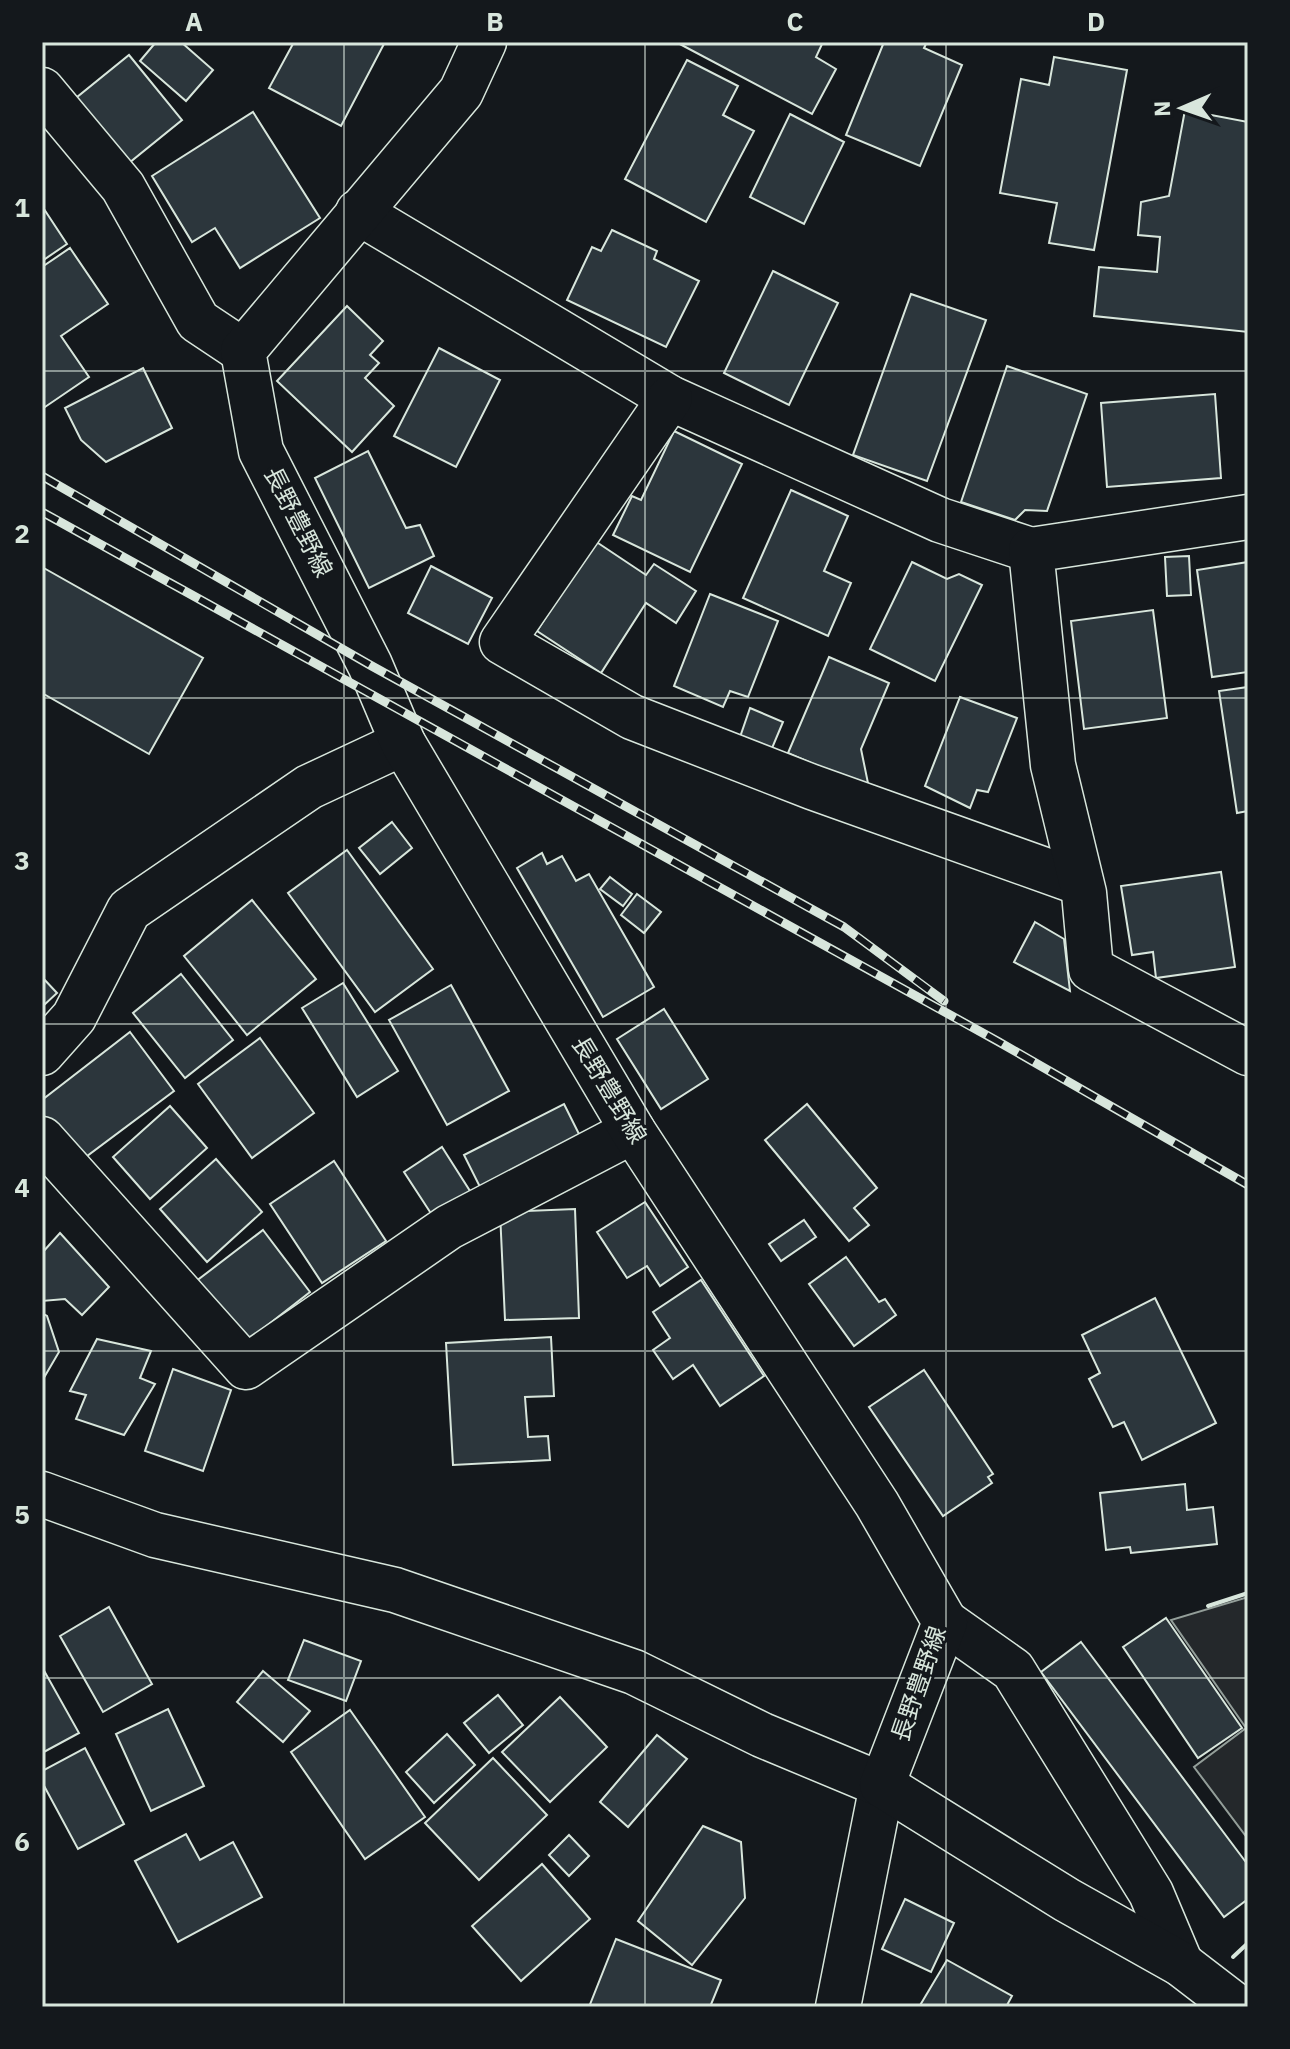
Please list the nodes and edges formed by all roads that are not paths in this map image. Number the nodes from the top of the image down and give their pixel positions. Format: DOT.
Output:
graph roads {
  1 [pos="484,42"];
  2 [pos="42,90"];
  3 [pos="358,212"];
  4 [pos="243,351"];
  5 [pos="670,398"];
  6 [pos="1248,517"];
  7 [pos="1031,550"];
  8 [pos="403,743"];
  9 [pos="1081,883"];
  10 [pos="42,1053"];
  11 [pos="1248,1053"];
  12 [pos="633,1131"];
  13 [pos="42,1139"];
  14 [pos="42,1494"];
  15 [pos="945,1622"];
  16 [pos="882,1785"];
  17 [pos="1181,1964"];
  18 [pos="838,2007"];
  19 [pos="1237,2007"];
  1 -- 3 [label="street"];
  2 -- 4 [label="street"];
  3 -- 4 [label="street"];
  3 -- 5 [label="street"];
  4 -- 8 [label="street, 長野豊野線"];
  5 -- 7 [label="street"];
  5 -- 9 [label="street"];
  6 -- 7 [label="street"];
  7 -- 9 [label="street"];
  8 -- 10 [label="street"];
  8 -- 12 [label="street, 長野豊野線"];
  9 -- 11 [label="street"];
  12 -- 13 [label="street"];
  12 -- 15 [label="street, 長野豊野線"];
  14 -- 16 [label="street"];
  15 -- 16 [label="street, 長野豊野線"];
  15 -- 17 [label="street"];
  16 -- 17 [label="street"];
  16 -- 18 [label="street, 長野豊野線"];
  17 -- 19 [label="street"];
}
